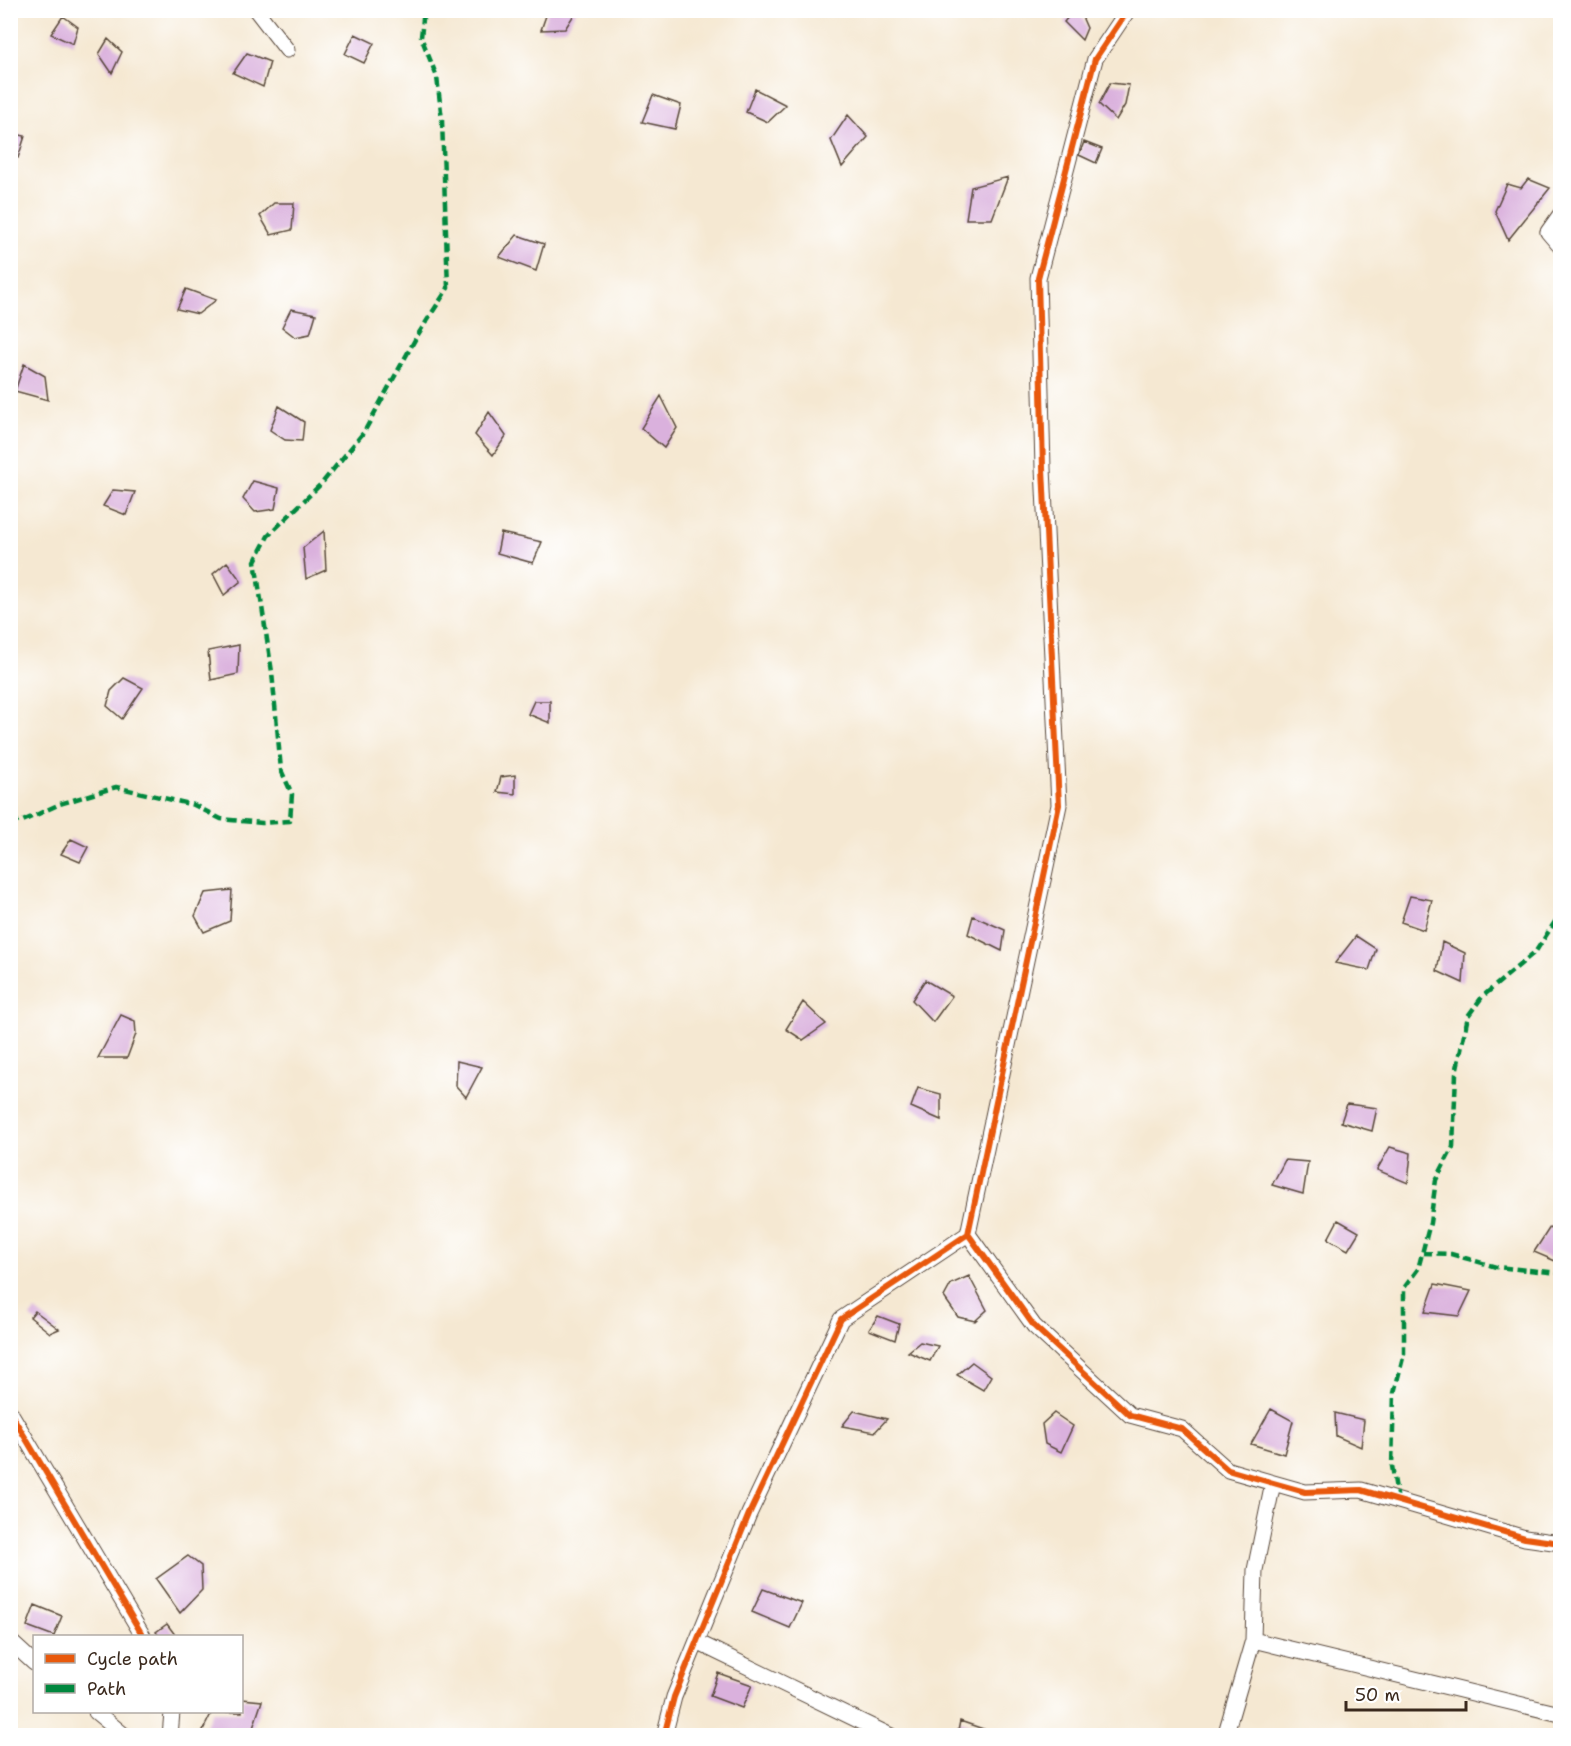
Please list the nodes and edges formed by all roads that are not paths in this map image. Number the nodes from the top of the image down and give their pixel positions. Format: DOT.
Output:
graph roads {
  1 [pos="256,10"];
  2 [pos="1128,10"];
  3 [pos="287,50"];
  4 [pos="1560,216"];
  5 [pos="1560,246"];
  6 [pos="968,1234"];
  7 [pos="10,1412"];
  8 [pos="1273,1483"];
  9 [pos="1560,1543"];
  10 [pos="142,1635"];
  11 [pos="1253,1640"];
  12 [pos="10,1641"];
  13 [pos="697,1642"];
  14 [pos="33,1662"];
  15 [pos="97,1713"];
  16 [pos="172,1713"];
  17 [pos="1560,1714"];
  18 [pos="125,1736"];
  19 [pos="170,1736"];
  20 [pos="664,1736"];
  21 [pos="891,1736"];
  22 [pos="1225,1736"];
  1 -- 3 [label="street"];
  2 -- 6 [label="street"];
  4 -- 5 [label="street"];
  6 -- 8 [label="street"];
  6 -- 13 [label="street"];
  7 -- 10 [label="street"];
  8 -- 9 [label="street"];
  8 -- 11 [label="street"];
  11 -- 17 [label="street"];
  11 -- 22 [label="street"];
  12 -- 14 [label="street"];
  13 -- 20 [label="street"];
  13 -- 21 [label="street"];
  15 -- 18 [label="street"];
  16 -- 19 [label="street"];
}
